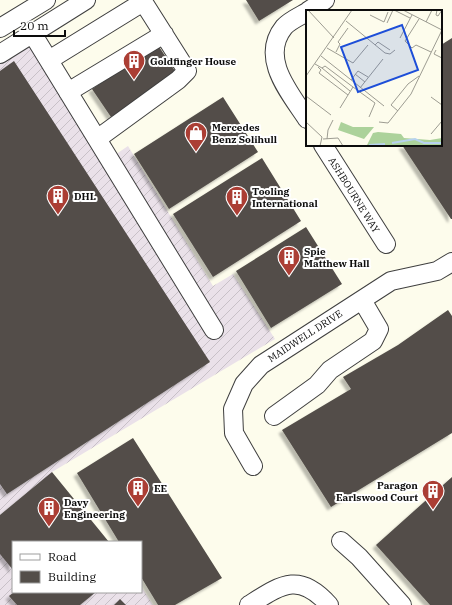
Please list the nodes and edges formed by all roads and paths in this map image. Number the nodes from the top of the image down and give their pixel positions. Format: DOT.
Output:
graph roads {
  1 [pos="46,0"];
  2 [pos="86,0"];
  3 [pos="325,0"];
  4 [pos="143,1"];
  5 [pos="310,10"];
  6 [pos="306,12"];
  7 [pos="0,28"];
  8 [pos="32,34"];
  9 [pos="164,34"];
  10 [pos="0,54"];
  11 [pos="49,60"];
  12 [pos="68,92"];
  13 [pos="306,117"];
  14 [pos="97,139"];
  15 [pos="324,146"];
  16 [pos="386,244"];
  17 [pos="452,262"];
  18 [pos="362,300"];
  19 [pos="214,330"];
  20 [pos="274,416"];
  21 [pos="253,466"];
  22 [pos="341,541"];
  23 [pos="249,605"];
  24 [pos="329,605"];
  25 [pos="402,605"];
  1 -- 7 [label="lane"];
  2 -- 8 [label="lane"];
  3 -- 5 [label="lane"];
  4 -- 9 [label="lane"];
  4 -- 11 [label="lane"];
  6 -- 13 [label="lane"];
  8 -- 10 [label="lane"];
  8 -- 11 [label="lane"];
  9 -- 12 [label="lane"];
  9 -- 14 [label="lane"];
  11 -- 12 [label="lane"];
  12 -- 14 [label="lane"];
  14 -- 19 [label="lane"];
  15 -- 16 [label="lane, ASHBOURNE WAY"];
  17 -- 18 [label="lane, MAIDWELL DRIVE"];
  18 -- 20 [label="lane"];
  18 -- 21 [label="lane, MAIDWELL DRIVE"];
  22 -- 25 [label="lane"];
  23 -- 24 [label="lane"];
}
